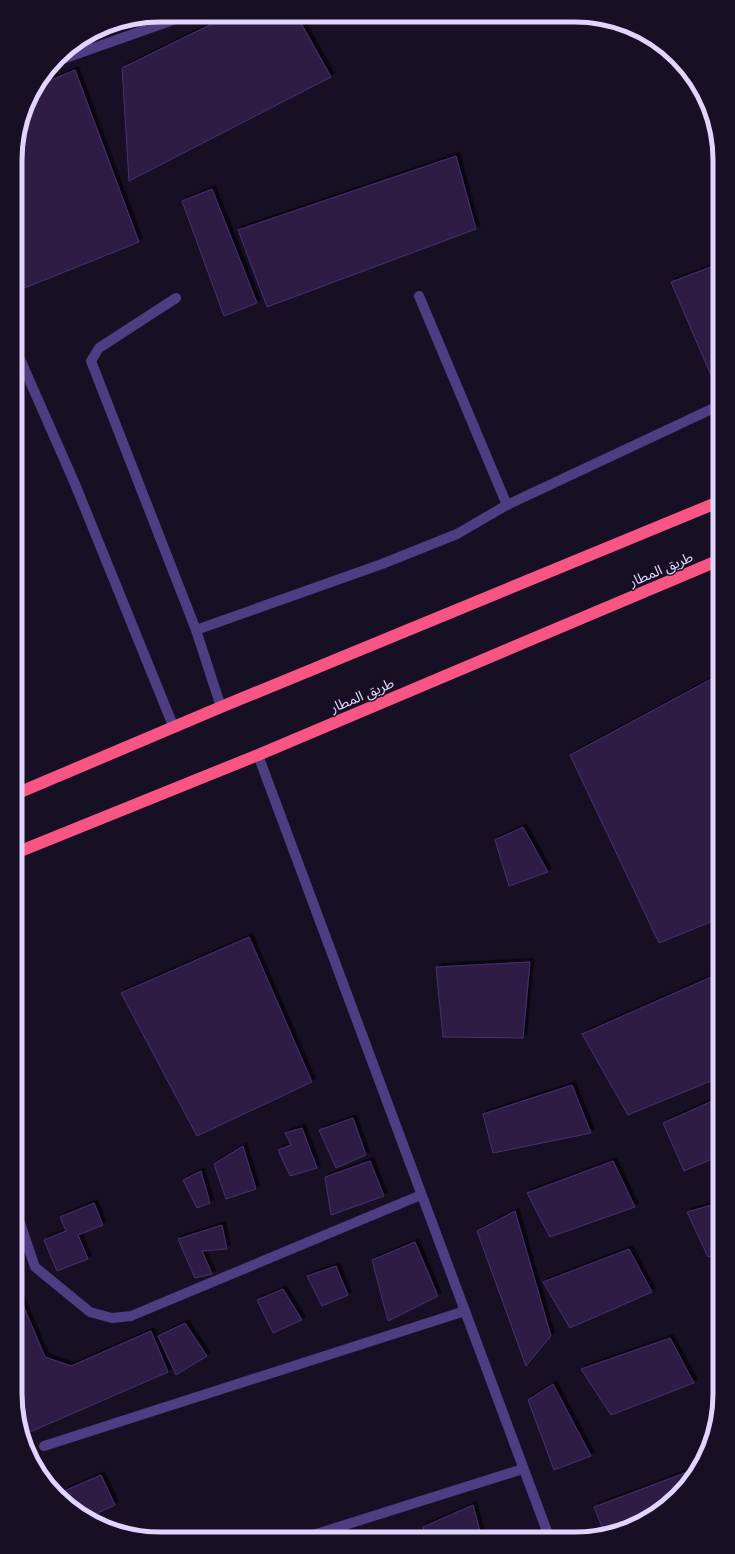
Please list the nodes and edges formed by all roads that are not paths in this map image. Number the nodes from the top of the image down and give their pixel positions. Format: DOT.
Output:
graph roads {
  1 [pos="167,22"];
  2 [pos="69,56"];
  3 [pos="419,296"];
  4 [pos="176,298"];
  5 [pos="22,363"];
  6 [pos="713,408"];
  7 [pos="713,504"];
  8 [pos="507,505"];
  9 [pos="713,564"];
  10 [pos="196,630"];
  11 [pos="221,707"];
  12 [pos="174,728"];
  13 [pos="258,755"];
  14 [pos="22,791"];
  15 [pos="22,850"];
  16 [pos="421,1195"];
  17 [pos="22,1229"];
  18 [pos="465,1311"];
  19 [pos="44,1446"];
  20 [pos="523,1469"];
  21 [pos="323,1532"];
  22 [pos="547,1532"];
  1 -- 2 [label="street"];
  3 -- 8 [label="street"];
  4 -- 10 [label="street"];
  5 -- 12 [label="street"];
  6 -- 8 [label="street"];
  7 -- 11 [label="highway"];
  8 -- 10 [label="street"];
  9 -- 13 [label="highway, طريق المطار"];
  10 -- 11 [label="street"];
  11 -- 12 [label="highway"];
  12 -- 14 [label="highway"];
  13 -- 15 [label="highway, طريق المطار"];
  13 -- 16 [label="street"];
  16 -- 17 [label="street"];
  16 -- 18 [label="street"];
  18 -- 19 [label="street"];
  18 -- 20 [label="street"];
  20 -- 21 [label="street"];
  20 -- 22 [label="street"];
}
